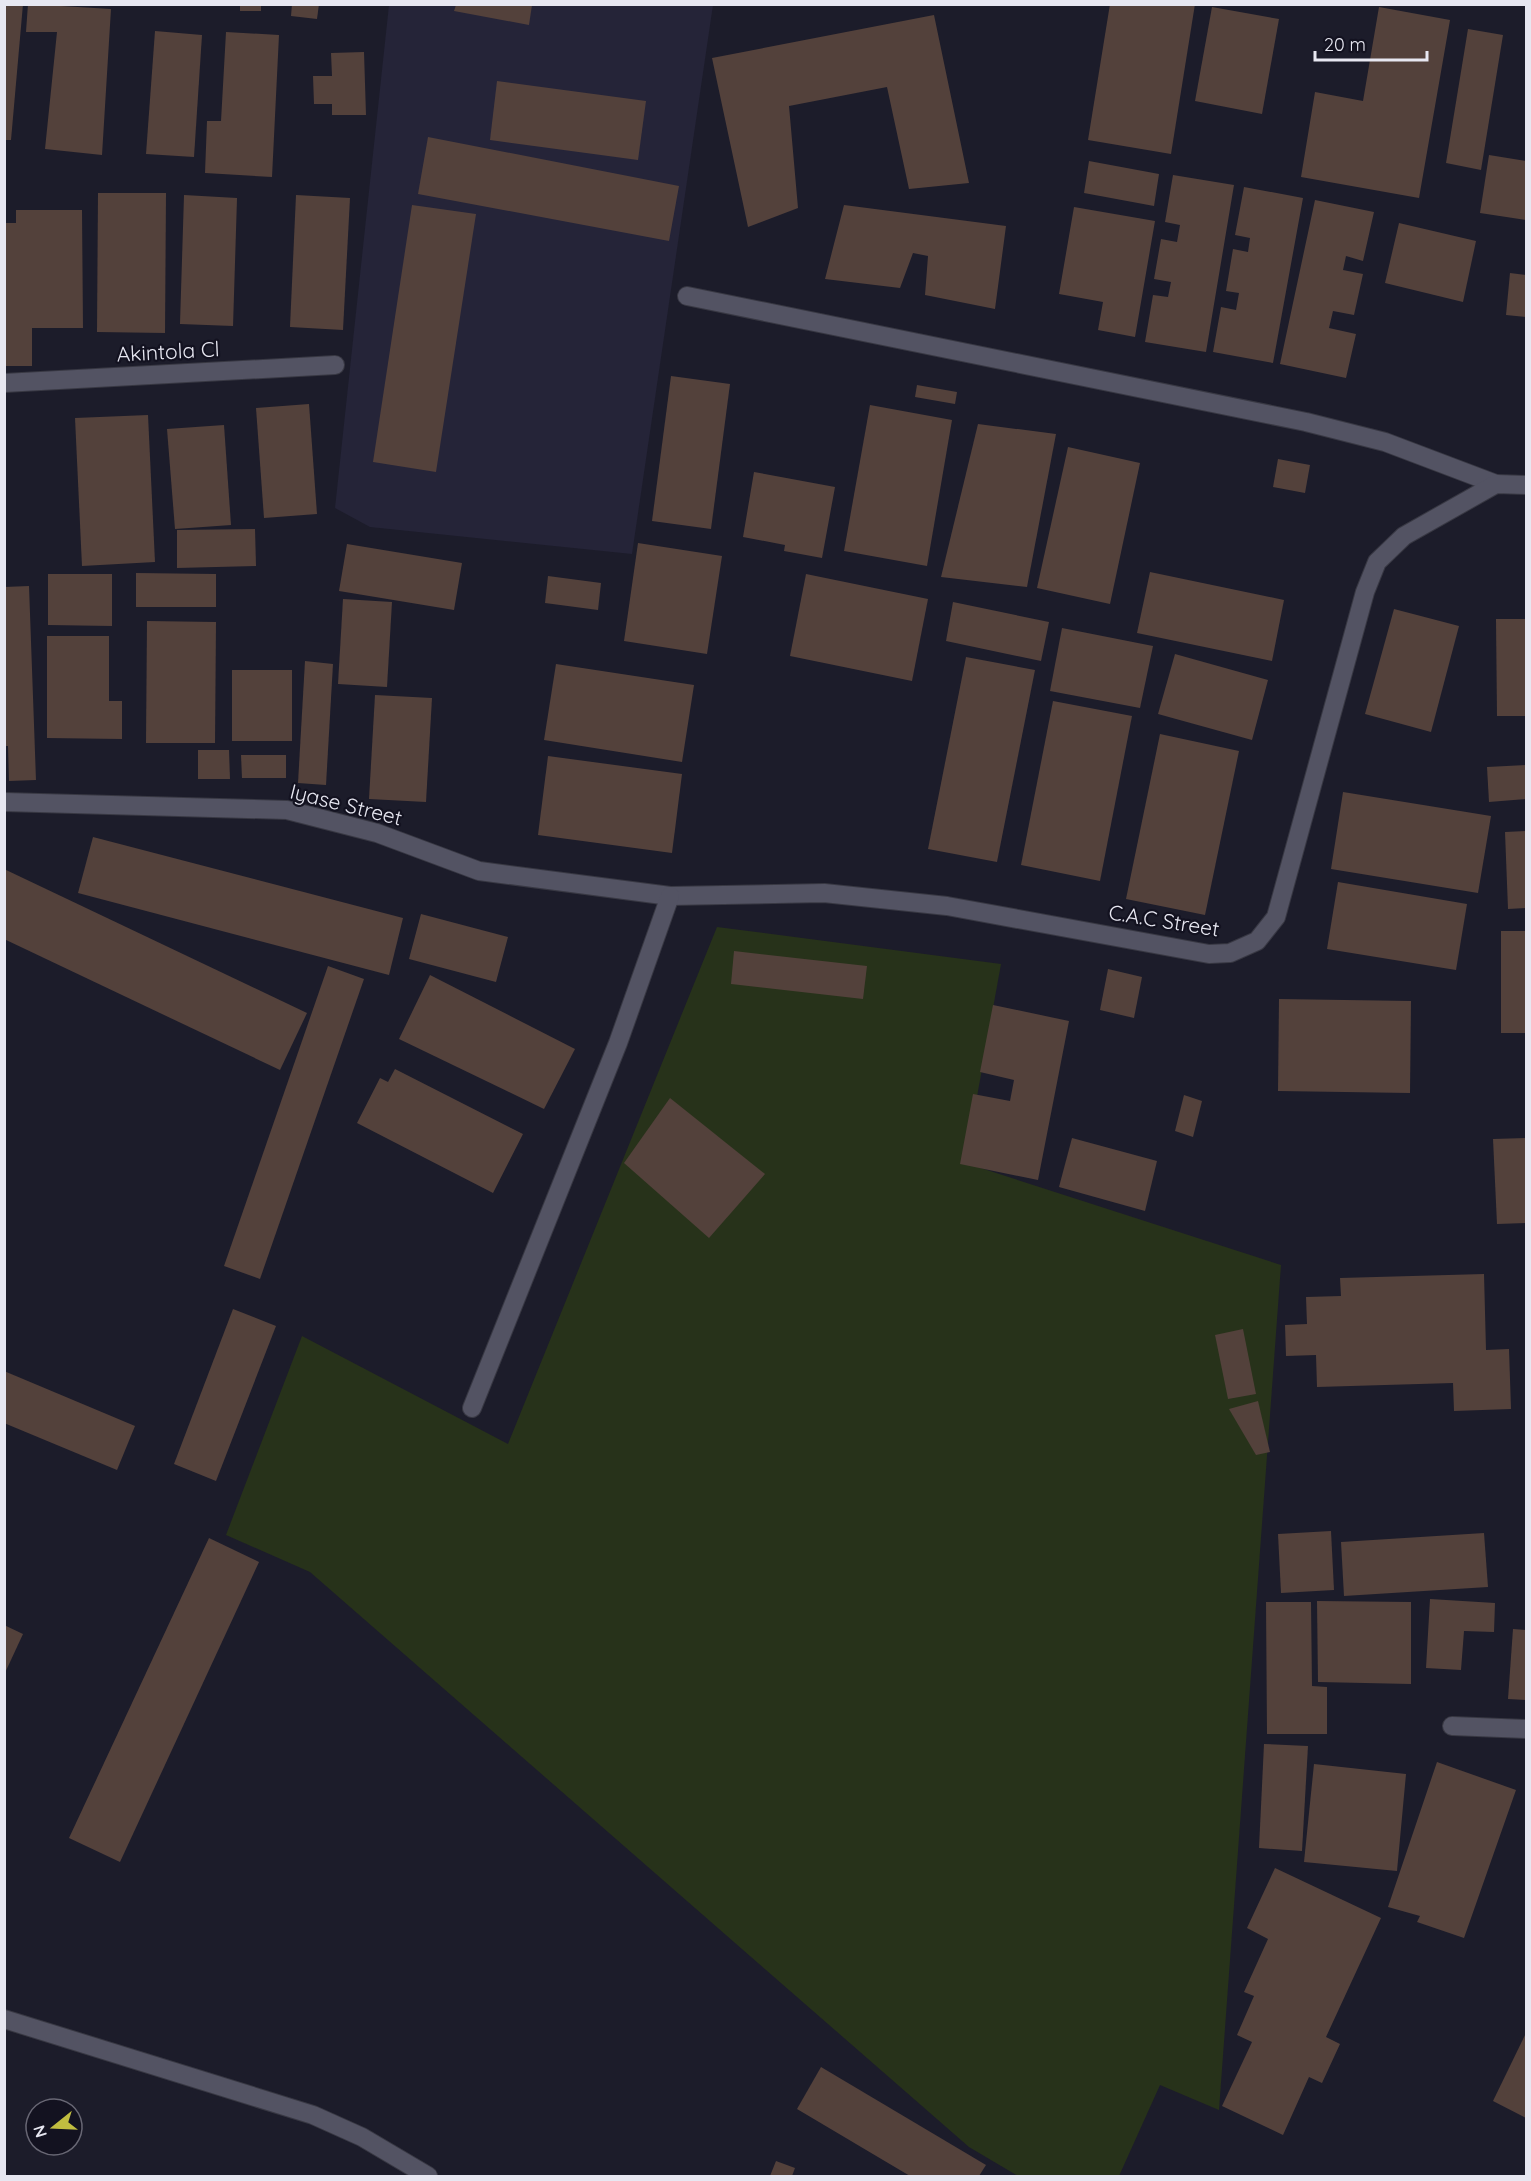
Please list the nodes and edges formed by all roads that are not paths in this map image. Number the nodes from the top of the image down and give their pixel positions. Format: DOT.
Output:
graph roads {
  1 [pos="687,296"];
  2 [pos="335,365"];
  3 [pos="4,383"];
  4 [pos="1496,484"];
  5 [pos="1527,485"];
  6 [pos="4,802"];
  7 [pos="670,896"];
  8 [pos="472,1408"];
  9 [pos="1452,1726"];
  10 [pos="1527,1729"];
  11 [pos="4,2019"];
  12 [pos="428,2176"];
  1 -- 4 [label="street"];
  2 -- 3 [label="street, Akintola Cl"];
  4 -- 5 [label="street"];
  4 -- 7 [label="street, C.A.C Street"];
  6 -- 7 [label="street, Iyase Street"];
  7 -- 8 [label="street"];
  9 -- 10 [label="street"];
  11 -- 12 [label="street"];
}
